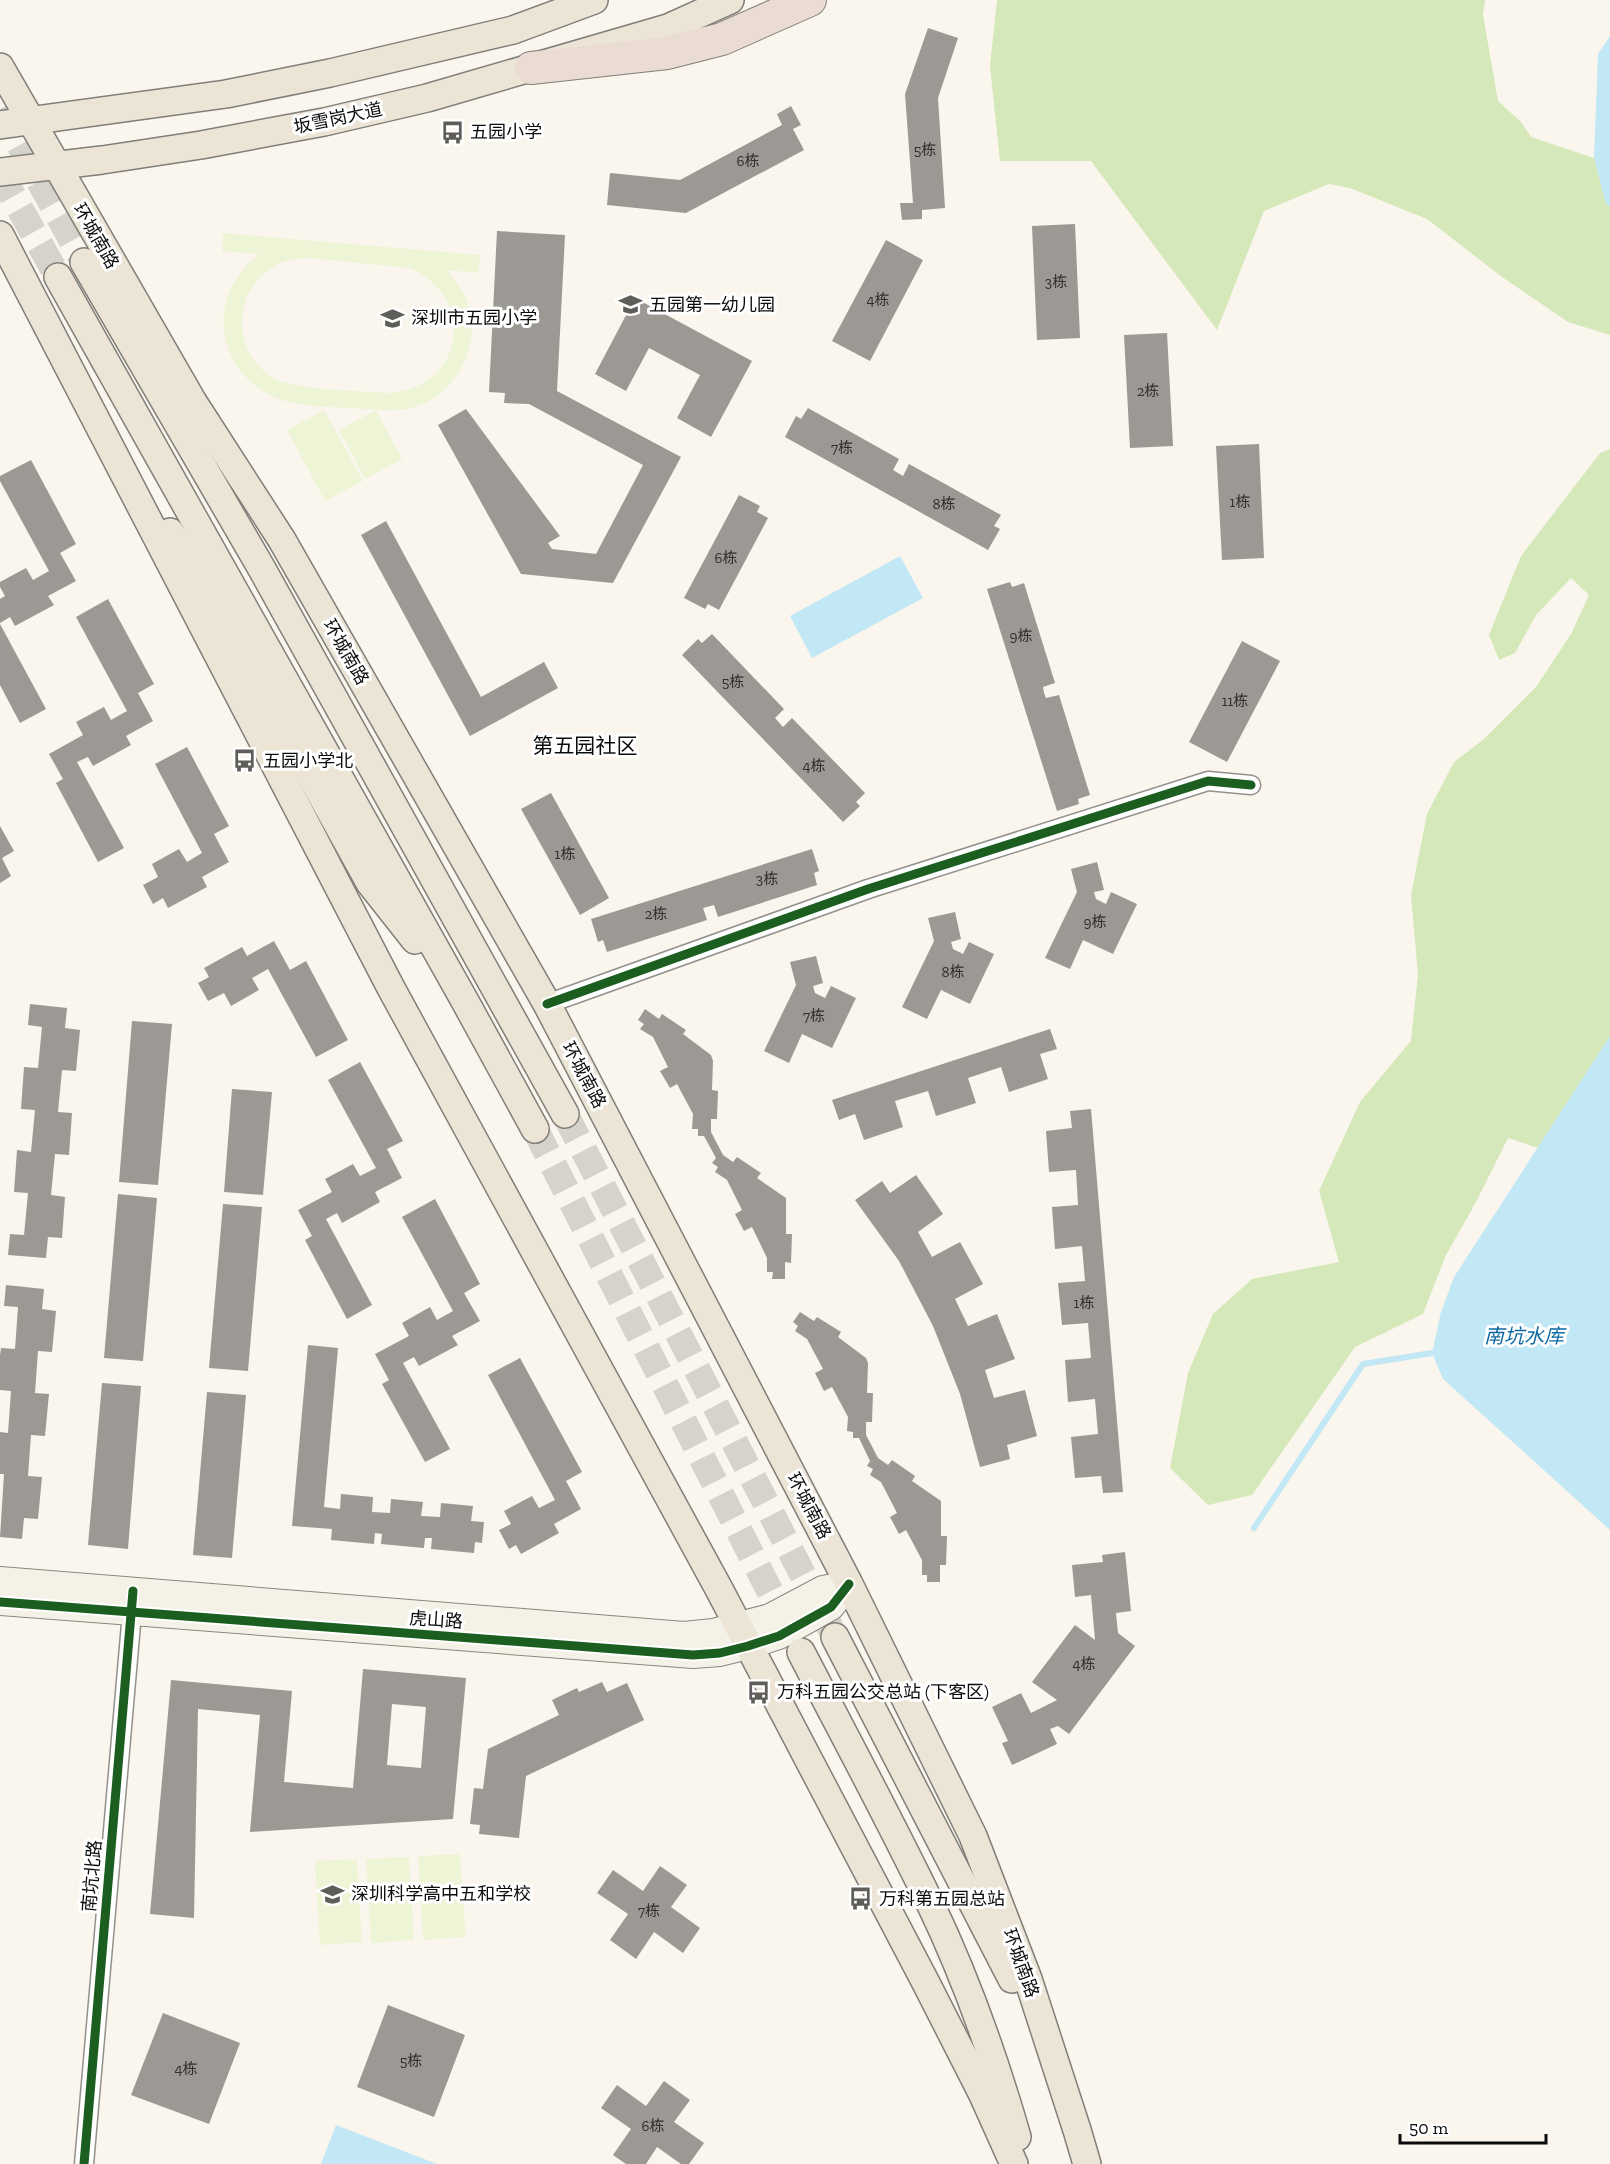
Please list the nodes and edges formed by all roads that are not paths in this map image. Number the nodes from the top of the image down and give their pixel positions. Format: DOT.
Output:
graph roads {
  1 [pos="594,0"];
  2 [pos="730,0"];
  3 [pos="810,0"];
  4 [pos="0,67"];
  5 [pos="531,68"];
  6 [pos="32,122"];
  7 [pos="0,125"];
  8 [pos="55,165"];
  9 [pos="0,172"];
  10 [pos="0,235"];
  11 [pos="84,262"];
  12 [pos="58,277"];
  13 [pos="109,445"];
  14 [pos="282,540"];
  15 [pos="1251,785"];
  16 [pos="449,905"];
  17 [pos="466,1003"];
  18 [pos="548,1004"];
  19 [pos="565,1114"];
  20 [pos="535,1129"];
  21 [pos="0,1580"];
  22 [pos="849,1584"];
  23 [pos="0,1602"];
  24 [pos="133,1602"];
  25 [pos="743,1636"];
  26 [pos="835,1637"];
  27 [pos="801,1652"];
  28 [pos="1077,2130"];
  29 [pos="84,2164"];
  30 [pos="1014,2164"];
  31 [pos="1025,2164"];
  32 [pos="1087,2164"];
  1 -- 6 [label="main road"];
  2 -- 5 [label="main road, 坂雪岗大道"];
  3 -- 5 [label="highway"];
  4 -- 6 [label="main road, 环城南路"];
  5 -- 8 [label="main road, 坂雪岗大道"];
  6 -- 7 [label="main road"];
  6 -- 8 [label="main road, 环城南路"];
  8 -- 9 [label="main road, 坂雪岗大道"];
  8 -- 14 [label="main road, 环城南路"];
  10 -- 13 [label="main road"];
  11 -- 16 [label="main road, 环城南路"];
  12 -- 17 [label="main road"];
  13 -- 17 [label="main road"];
  13 -- 25 [label="main road"];
  14 -- 16 [label="main road"];
  14 -- 18 [label="main road, 环城南路"];
  15 -- 18 [label="street"];
  16 -- 19 [label="main road, 环城南路"];
  17 -- 20 [label="main road"];
  18 -- 22 [label="main road, 环城南路"];
  21 -- 24 [label="street, 虎山路"];
  22 -- 25 [label="street, 虎山路"];
  22 -- 28 [label="main road, 环城南路"];
  23 -- 24 [label="street, 虎山路"];
  24 -- 25 [label="street, 虎山路"];
  24 -- 29 [label="street, 南坑北路"];
  25 -- 30 [label="main road"];
  26 -- 28 [label="main road, 环城南路"];
  27 -- 31 [label="main road"];
  28 -- 32 [label="main road, 环城南路"];
}
